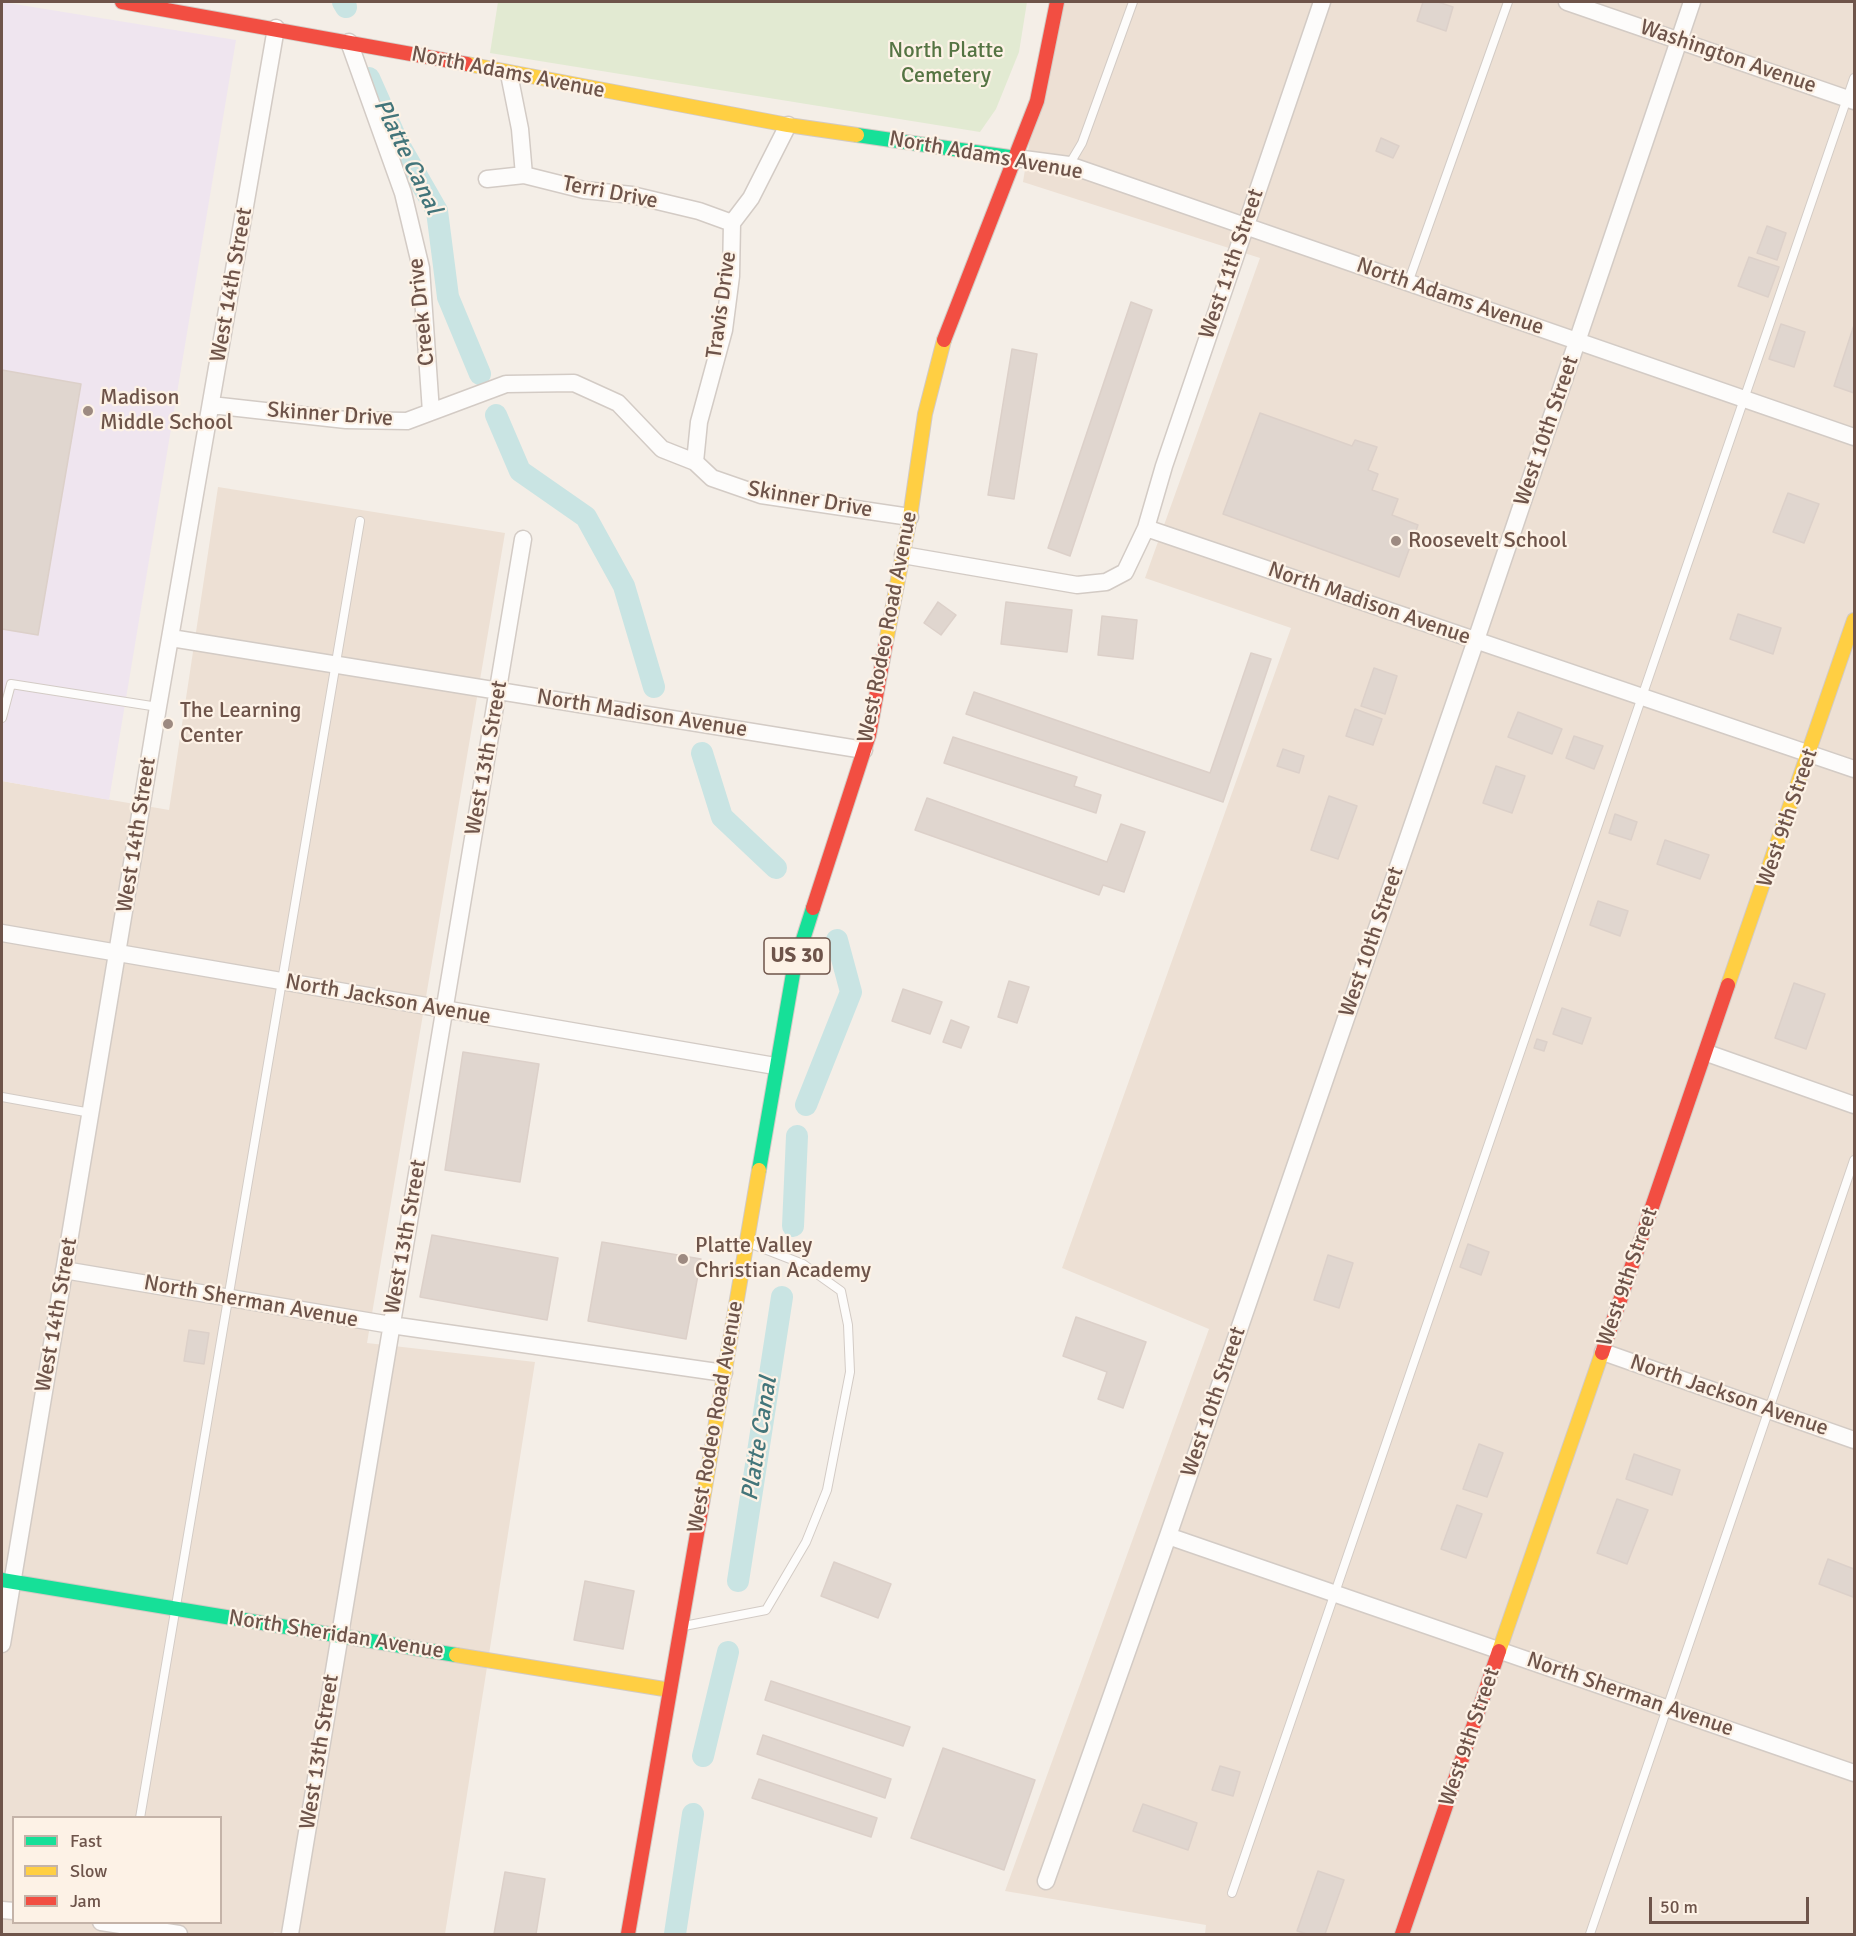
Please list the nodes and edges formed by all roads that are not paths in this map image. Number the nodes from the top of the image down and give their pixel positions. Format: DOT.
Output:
graph roads {
  1 [pos="122,2"];
  2 [pos="1057,2"];
  3 [pos="1133,2"];
  4 [pos="1322,2"];
  5 [pos="1508,2"];
  6 [pos="1567,2"];
  7 [pos="1692,2"];
  8 [pos="276,28"];
  9 [pos="1679,40"];
  10 [pos="349,42"];
  11 [pos="509,74"];
  12 [pos="1854,78"];
  13 [pos="1851,99"];
  14 [pos="788,125"];
  15 [pos="1016,158"];
  16 [pos="1069,165"];
  17 [pos="524,175"];
  18 [pos="487,179"];
  19 [pos="732,223"];
  20 [pos="1245,227"];
  21 [pos="1408,283"];
  22 [pos="1577,341"];
  23 [pos="1744,399"];
  24 [pos="211,405"];
  25 [pos="431,412"];
  26 [pos="1854,437"];
  27 [pos="695,462"];
  28 [pos="910,517"];
  29 [pos="360,521"];
  30 [pos="1146,528"];
  31 [pos="523,539"];
  32 [pos="903,555"];
  33 [pos="1854,620"];
  34 [pos="171,638"];
  35 [pos="1476,640"];
  36 [pos="337,665"];
  37 [pos="498,691"];
  38 [pos="1642,697"];
  39 [pos="159,707"];
  40 [pos="2,718"];
  41 [pos="864,750"];
  42 [pos="1810,754"];
  43 [pos="1854,769"];
  44 [pos="2,933"];
  45 [pos="118,953"];
  46 [pos="282,981"];
  47 [pos="444,1009"];
  48 [pos="1707,1053"];
  49 [pos="776,1066"];
  50 [pos="2,1097"];
  51 [pos="1854,1105"];
  52 [pos="91,1113"];
  53 [pos="1854,1160"];
  54 [pos="746,1242"];
  55 [pos="64,1270"];
  56 [pos="226,1298"];
  57 [pos="391,1326"];
  58 [pos="1603,1352"];
  59 [pos="724,1373"];
  60 [pos="1768,1410"];
  61 [pos="1854,1440"];
  62 [pos="1168,1536"];
  63 [pos="7,1581"];
  64 [pos="1335,1593"];
  65 [pos="174,1608"];
  66 [pos="681,1627"];
  67 [pos="340,1635"];
  68 [pos="2,1644"];
  69 [pos="1501,1650"];
  70 [pos="670,1690"];
  71 [pos="1666,1707"];
  72 [pos="1854,1773"];
  73 [pos="140,1816"];
  74 [pos="1046,1881"];
  75 [pos="1232,1893"];
  76 [pos="106,1924"];
  77 [pos="122,1927"];
  78 [pos="179,1935"];
  79 [pos="290,1935"];
  80 [pos="628,1935"];
  81 [pos="1402,1935"];
  82 [pos="1590,1935"];
  1 -- 8 [label="street, North Adams Avenue"];
  2 -- 15 [label="street, West Rodeo Road Avenue / US 30"];
  3 -- 16 [label="lane"];
  4 -- 20 [label="street, West 11th Street"];
  5 -- 21 [label="lane"];
  6 -- 9 [label="street, Washington Avenue"];
  7 -- 9 [label="street, West 10th Street"];
  8 -- 10 [label="street, North Adams Avenue"];
  8 -- 24 [label="street, West 14th Street"];
  9 -- 13 [label="street, Washington Avenue"];
  9 -- 22 [label="street, West 10th Street"];
  10 -- 11 [label="street, North Adams Avenue"];
  10 -- 25 [label="street, Creek Drive"];
  11 -- 14 [label="street, North Adams Avenue"];
  11 -- 17 [label="street"];
  12 -- 13 [label="lane"];
  13 -- 23 [label="lane"];
  14 -- 15 [label="street, North Adams Avenue"];
  14 -- 19 [label="street, Travis Drive"];
  15 -- 16 [label="street, North Adams Avenue"];
  15 -- 28 [label="street, West Rodeo Road Avenue / US 30"];
  16 -- 20 [label="street, North Adams Avenue"];
  17 -- 18 [label="street, Terri Drive"];
  17 -- 19 [label="street, Terri Drive"];
  19 -- 27 [label="street, Travis Drive"];
  20 -- 21 [label="street, North Adams Avenue"];
  20 -- 30 [label="street, West 11th Street"];
  21 -- 22 [label="street, North Adams Avenue"];
  22 -- 23 [label="street, North Adams Avenue"];
  22 -- 35 [label="street, West 10th Street"];
  23 -- 26 [label="street, North Adams Avenue"];
  23 -- 38 [label="lane"];
  24 -- 25 [label="street, Skinner Drive"];
  24 -- 34 [label="street, West 14th Street"];
  25 -- 27 [label="street, Skinner Drive"];
  27 -- 28 [label="street, Skinner Drive"];
  28 -- 32 [label="street, West Rodeo Road Avenue / US 30"];
  29 -- 36 [label="lane"];
  30 -- 32 [label="street"];
  30 -- 35 [label="street, North Madison Avenue"];
  31 -- 37 [label="street, West 13th Street"];
  32 -- 41 [label="street, West Rodeo Road Avenue / US 30"];
  33 -- 42 [label="street, West 9th Street"];
  34 -- 36 [label="street, North Madison Avenue"];
  34 -- 39 [label="street, West 14th Street"];
  35 -- 38 [label="street, North Madison Avenue"];
  35 -- 62 [label="street, West 10th Street"];
  36 -- 37 [label="street, North Madison Avenue"];
  36 -- 46 [label="lane"];
  37 -- 41 [label="street, North Madison Avenue"];
  37 -- 47 [label="street, West 13th Street"];
  38 -- 42 [label="street, North Madison Avenue"];
  38 -- 64 [label="lane"];
  39 -- 40 [label="lane"];
  39 -- 45 [label="street, West 14th Street"];
  41 -- 49 [label="street, West Rodeo Road Avenue / US 30"];
  42 -- 43 [label="street, North Madison Avenue"];
  42 -- 48 [label="street, West 9th Street"];
  44 -- 45 [label="street, North Jackson Avenue"];
  45 -- 46 [label="street, North Jackson Avenue"];
  45 -- 52 [label="street, West 14th Street"];
  46 -- 47 [label="street, North Jackson Avenue"];
  46 -- 56 [label="lane"];
  47 -- 49 [label="street, North Jackson Avenue"];
  47 -- 57 [label="street, West 13th Street"];
  48 -- 51 [label="street"];
  48 -- 58 [label="street, West 9th Street"];
  49 -- 54 [label="street, West Rodeo Road Avenue / US 30"];
  50 -- 52 [label="lane"];
  52 -- 55 [label="street, West 14th Street"];
  53 -- 60 [label="lane"];
  54 -- 59 [label="street, West Rodeo Road Avenue / US 30"];
  54 -- 66 [label="lane"];
  55 -- 56 [label="street, North Sherman Avenue"];
  55 -- 63 [label="street, West 14th Street"];
  56 -- 57 [label="street, North Sherman Avenue"];
  56 -- 65 [label="lane"];
  57 -- 59 [label="street, North Sherman Avenue"];
  57 -- 67 [label="street, West 13th Street"];
  58 -- 60 [label="street, North Jackson Avenue"];
  58 -- 69 [label="street, West 9th Street"];
  59 -- 66 [label="street, West Rodeo Road Avenue / US 30"];
  60 -- 61 [label="street, North Jackson Avenue"];
  60 -- 71 [label="lane"];
  62 -- 64 [label="street, North Sherman Avenue"];
  62 -- 74 [label="street, West 10th Street"];
  63 -- 65 [label="street, North Sheridan Avenue"];
  63 -- 68 [label="street, West 14th Street"];
  64 -- 69 [label="street, North Sherman Avenue"];
  64 -- 75 [label="lane"];
  65 -- 67 [label="street, North Sheridan Avenue"];
  65 -- 73 [label="lane"];
  66 -- 70 [label="street, West Rodeo Road Avenue / US 30"];
  67 -- 70 [label="street, North Sheridan Avenue"];
  67 -- 79 [label="street, West 13th Street"];
  69 -- 71 [label="street, North Sherman Avenue"];
  69 -- 81 [label="street, West 9th Street"];
  70 -- 80 [label="street, West Rodeo Road Avenue / US 30"];
  71 -- 72 [label="street, North Sherman Avenue"];
  71 -- 82 [label="lane"];
  76 -- 77 [label="street"];
  77 -- 78 [label="street"];
}
